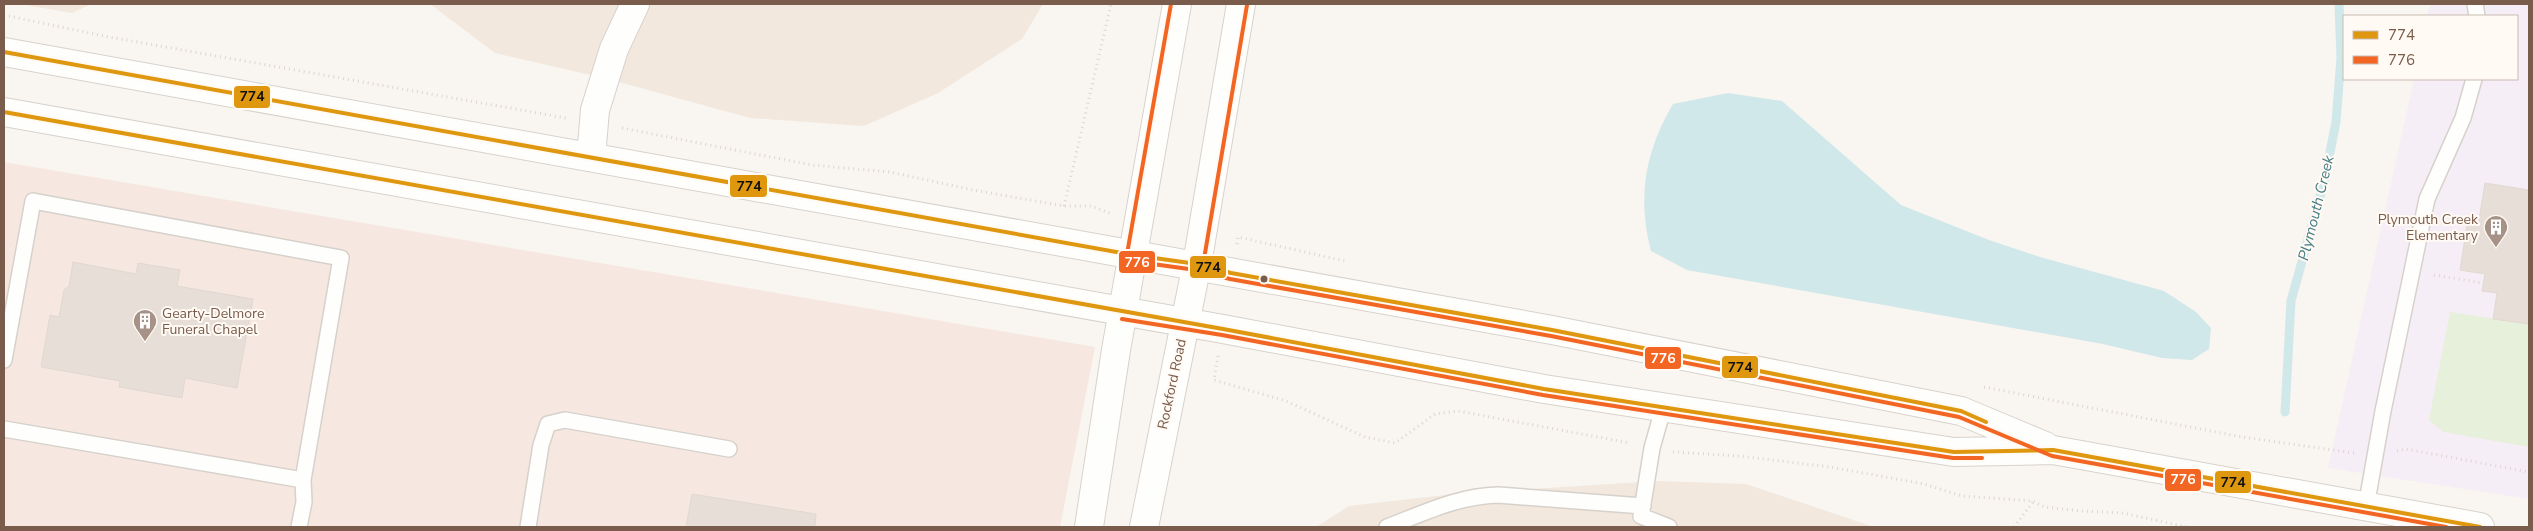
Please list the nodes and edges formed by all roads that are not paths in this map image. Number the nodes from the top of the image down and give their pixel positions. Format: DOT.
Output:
graph roads {
  1 [pos="635,4"];
  2 [pos="1176,4"];
  3 [pos="1241,4"];
  4 [pos="4,52"];
  5 [pos="2474,80"];
  6 [pos="4,112"];
  7 [pos="591,157"];
  8 [pos="1133,255"];
  9 [pos="1197,264"];
  10 [pos="1123,313"];
  11 [pos="1185,324"];
  12 [pos="4,360"];
  13 [pos="1663,408"];
  14 [pos="4,429"];
  15 [pos="729,449"];
  16 [pos="2053,450"];
  17 [pos="303,480"];
  18 [pos="2366,508"];
  19 [pos="1640,516"];
  20 [pos="299,527"];
  21 [pos="528,527"];
  22 [pos="1089,527"];
  23 [pos="1144,527"];
  24 [pos="1387,527"];
  25 [pos="1669,527"];
  26 [pos="2480,527"];
  1 -- 7 [label="main road"];
  2 -- 8 [label="main road"];
  3 -- 9 [label="main road, Rockford Road"];
  4 -- 7 [label="main road"];
  5 -- 18 [label="lane"];
  6 -- 10 [label="main road"];
  7 -- 8 [label="main road"];
  8 -- 9 [label="main road"];
  8 -- 10 [label="main road"];
  9 -- 11 [label="main road, Rockford Road"];
  9 -- 16 [label="main road"];
  10 -- 11 [label="main road"];
  10 -- 22 [label="main road"];
  11 -- 13 [label="main road"];
  11 -- 23 [label="main road, Rockford Road"];
  12 -- 17 [label="lane"];
  13 -- 16 [label="main road"];
  13 -- 19 [label="lane"];
  14 -- 17 [label="lane"];
  15 -- 21 [label="lane"];
  16 -- 18 [label="main road"];
  17 -- 20 [label="lane"];
  18 -- 26 [label="main road"];
  19 -- 24 [label="lane"];
  19 -- 25 [label="lane"];
}
